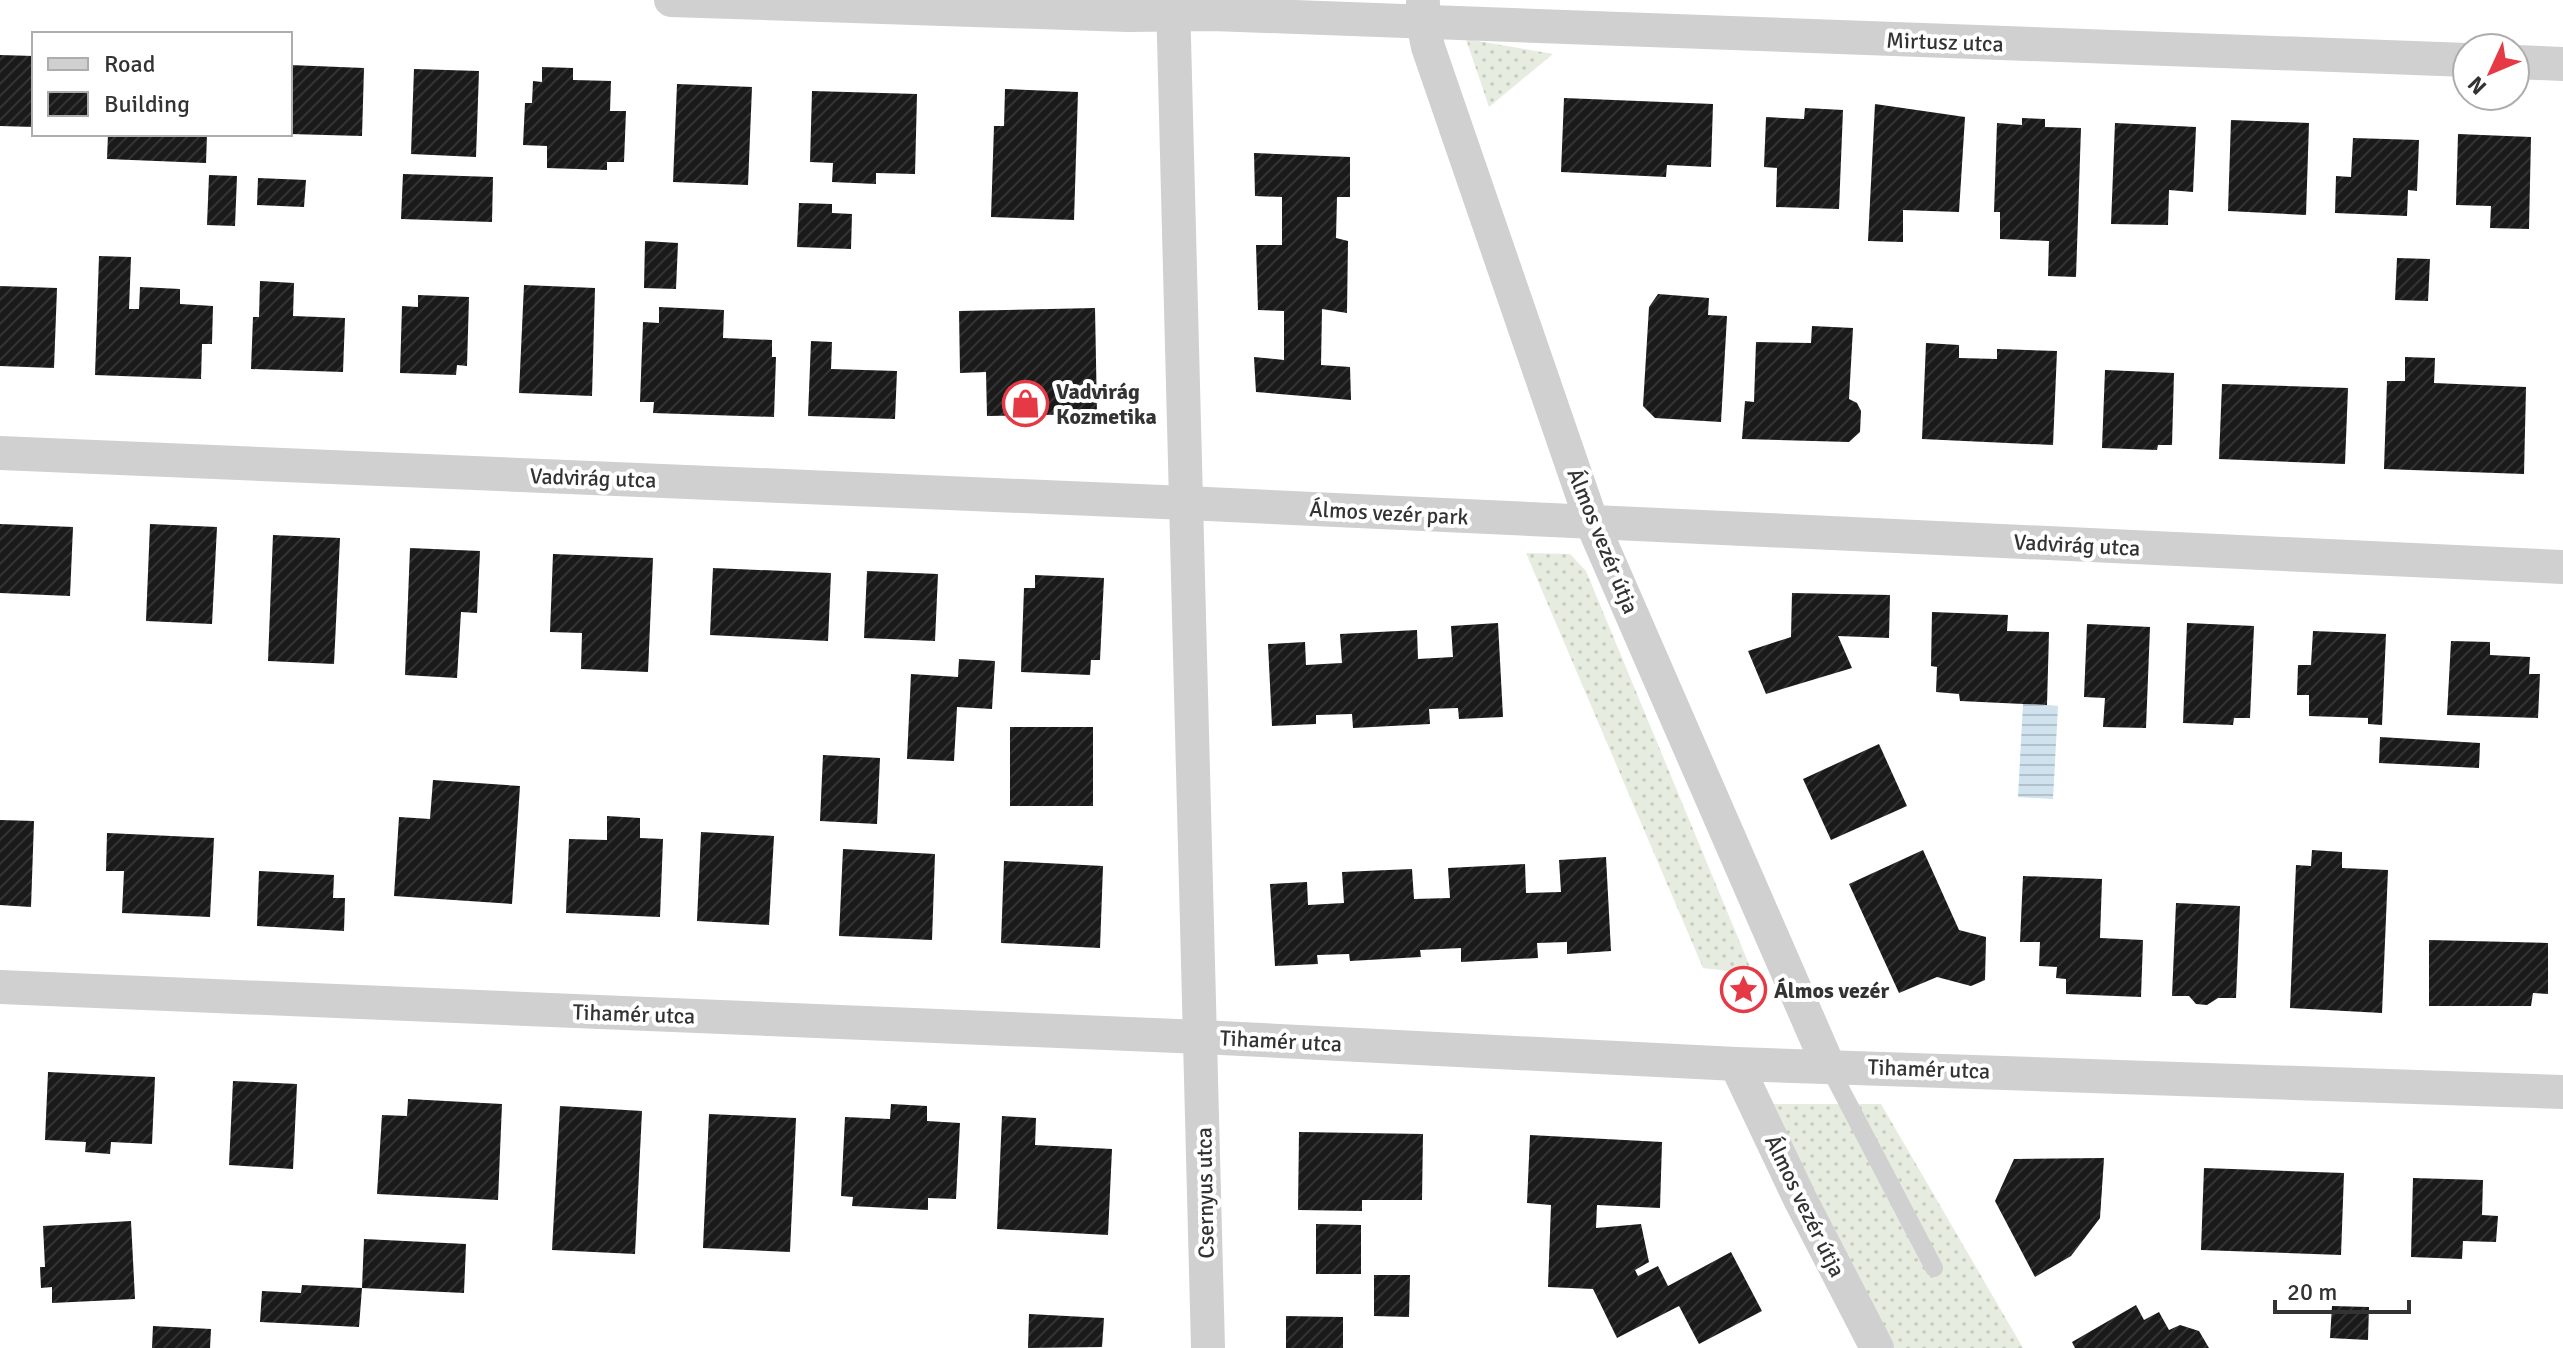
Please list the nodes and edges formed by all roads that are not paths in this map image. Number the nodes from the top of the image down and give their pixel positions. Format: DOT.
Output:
graph roads {
  1 [pos="671,0"];
  2 [pos="1173,8"];
  3 [pos="1423,11"];
  4 [pos="2451,59"];
  5 [pos="2531,63"];
  6 [pos="2563,64"];
  7 [pos="0,453"];
  8 [pos="1186,503"];
  9 [pos="1592,523"];
  10 [pos="2563,567"];
  11 [pos="0,987"];
  12 [pos="1201,1037"];
  13 [pos="1736,1064"];
  14 [pos="1828,1065"];
  15 [pos="2563,1092"];
  16 [pos="1934,1268"];
  17 [pos="1208,1348"];
  18 [pos="1877,1348"];
  1 -- 2 [label="street"];
  2 -- 3 [label="street"];
  2 -- 8 [label="street"];
  3 -- 4 [label="street, Mirtusz utca"];
  3 -- 9 [label="street, Álmos vezér útja"];
  5 -- 6 [label="street"];
  7 -- 8 [label="street, Vadvirág utca"];
  8 -- 9 [label="street, Álmos vezér park"];
  8 -- 12 [label="street"];
  9 -- 10 [label="street, Vadvirág utca"];
  9 -- 14 [label="street, Álmos vezér útja"];
  11 -- 12 [label="street, Tihamér utca"];
  12 -- 13 [label="street, Tihamér utca"];
  12 -- 17 [label="street, Csernyus utca"];
  13 -- 14 [label="street, Tihamér utca"];
  13 -- 18 [label="street, Álmos vezér útja"];
  14 -- 15 [label="street, Tihamér utca"];
  14 -- 16 [label="lane"];
}
